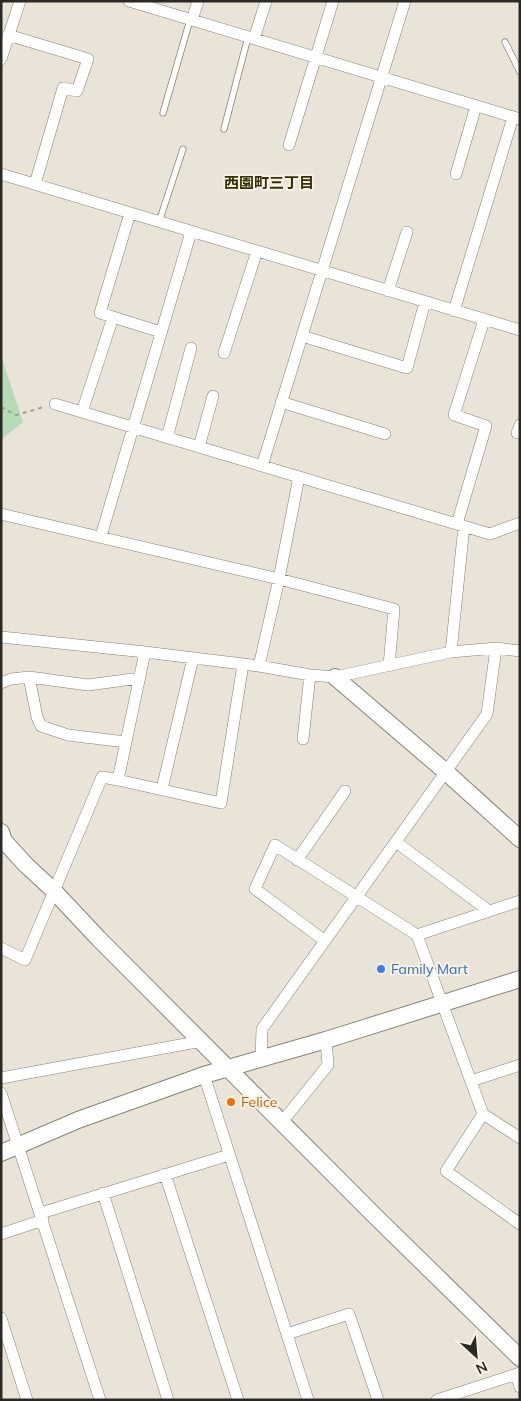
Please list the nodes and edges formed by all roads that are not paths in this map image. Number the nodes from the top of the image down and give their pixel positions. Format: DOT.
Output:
graph roads {
  1 [pos="20,1"];
  2 [pos="129,1"];
  3 [pos="198,1"];
  4 [pos="266,1"];
  5 [pos="333,1"];
  6 [pos="405,1"];
  7 [pos="191,20"];
  8 [pos="8,35"];
  9 [pos="251,38"];
  10 [pos="504,42"];
  11 [pos="315,57"];
  12 [pos="1,59"];
  13 [pos="520,72"];
  14 [pos="382,78"];
  15 [pos="476,106"];
  16 [pos="163,112"];
  17 [pos="516,118"];
  18 [pos="224,129"];
  19 [pos="289,146"];
  20 [pos="183,149"];
  21 [pos="1,174"];
  22 [pos="456,174"];
  23 [pos="35,184"];
  24 [pos="130,213"];
  25 [pos="158,222"];
  26 [pos="191,232"];
  27 [pos="407,232"];
  28 [pos="257,251"];
  29 [pos="322,271"];
  30 [pos="388,291"];
  31 [pos="425,302"];
  32 [pos="454,311"];
  33 [pos="113,317"];
  34 [pos="484,320"];
  35 [pos="519,329"];
  36 [pos="161,332"];
  37 [pos="302,336"];
  38 [pos="191,348"];
  39 [pos="224,352"];
  40 [pos="212,396"];
  41 [pos="281,402"];
  42 [pos="55,404"];
  43 [pos="82,412"];
  44 [pos="133,427"];
  45 [pos="385,434"];
  46 [pos="167,438"];
  47 [pos="200,447"];
  48 [pos="262,466"];
  49 [pos="299,477"];
  50 [pos="1,514"];
  51 [pos="520,523"];
  52 [pos="460,525"];
  53 [pos="101,536"];
  54 [pos="279,579"];
  55 [pos="1,638"];
  56 [pos="496,648"];
  57 [pos="520,651"];
  58 [pos="145,652"];
  59 [pos="451,652"];
  60 [pos="193,658"];
  61 [pos="243,664"];
  62 [pos="259,666"];
  63 [pos="389,666"];
  64 [pos="310,675"];
  65 [pos="335,676"];
  66 [pos="29,677"];
  67 [pos="140,678"];
  68 [pos="1,684"];
  69 [pos="303,739"];
  70 [pos="126,742"];
  71 [pos="446,772"];
  72 [pos="118,780"];
  73 [pos="162,789"];
  74 [pos="346,791"];
  75 [pos="1,832"];
  76 [pos="520,839"];
  77 [pos="396,842"];
  78 [pos="297,860"];
  79 [pos="53,890"];
  80 [pos="356,898"];
  81 [pos="520,901"];
  82 [pos="488,911"];
  83 [pos="416,935"];
  84 [pos="325,941"];
  85 [pos="1,948"];
  86 [pos="520,979"];
  87 [pos="441,1003"];
  88 [pos="326,1040"];
  89 [pos="202,1041"];
  90 [pos="261,1060"];
  91 [pos="520,1065"];
  92 [pos="228,1068"];
  93 [pos="204,1075"];
  94 [pos="1,1078"];
  95 [pos="470,1081"];
  96 [pos="1,1092"];
  97 [pos="483,1114"];
  98 [pos="282,1122"];
  99 [pos="520,1138"];
  100 [pos="19,1145"];
  101 [pos="1,1153"];
  102 [pos="229,1155"];
  103 [pos="165,1174"];
  104 [pos="103,1194"];
  105 [pos="42,1216"];
  106 [pos="520,1224"];
  107 [pos="1,1234"];
  108 [pos="1,1318"];
  109 [pos="287,1334"];
  110 [pos="520,1358"];
  111 [pos="518,1374"];
  112 [pos="520,1387"];
  113 [pos="27,1400"];
  114 [pos="100,1400"];
  115 [pos="168,1400"];
  116 [pos="238,1400"];
  117 [pos="308,1400"];
  118 [pos="378,1400"];
  119 [pos="437,1400"];
  1 -- 8 [label="street"];
  2 -- 7 [label="street"];
  3 -- 7 [label="street"];
  4 -- 9 [label="street"];
  5 -- 11 [label="street"];
  6 -- 14 [label="street"];
  7 -- 9 [label="street"];
  7 -- 16 [label="lane"];
  8 -- 12 [label="street"];
  8 -- 23 [label="street"];
  9 -- 11 [label="street"];
  9 -- 18 [label="lane"];
  10 -- 13 [label="lane"];
  11 -- 14 [label="street"];
  11 -- 19 [label="street"];
  14 -- 15 [label="street"];
  14 -- 29 [label="street"];
  15 -- 17 [label="street"];
  15 -- 22 [label="street"];
  17 -- 32 [label="street"];
  20 -- 25 [label="lane"];
  21 -- 23 [label="street"];
  23 -- 24 [label="street"];
  24 -- 25 [label="street"];
  24 -- 33 [label="street"];
  25 -- 26 [label="street"];
  26 -- 28 [label="street"];
  26 -- 36 [label="street"];
  27 -- 30 [label="street"];
  28 -- 29 [label="street"];
  28 -- 39 [label="street"];
  29 -- 30 [label="street"];
  29 -- 37 [label="street"];
  30 -- 31 [label="street"];
  31 -- 32 [label="street"];
  31 -- 37 [label="street"];
  32 -- 34 [label="street"];
  33 -- 36 [label="street"];
  33 -- 43 [label="street"];
  34 -- 35 [label="street"];
  34 -- 52 [label="street"];
  36 -- 44 [label="street"];
  37 -- 41 [label="street"];
  38 -- 46 [label="street"];
  40 -- 47 [label="street"];
  41 -- 45 [label="street"];
  41 -- 48 [label="street"];
  42 -- 43 [label="street"];
  43 -- 44 [label="street"];
  44 -- 46 [label="street"];
  44 -- 53 [label="street"];
  46 -- 47 [label="street"];
  47 -- 48 [label="street"];
  48 -- 49 [label="street"];
  49 -- 52 [label="street"];
  49 -- 54 [label="street"];
  50 -- 53 [label="street"];
  51 -- 52 [label="street"];
  52 -- 59 [label="street"];
  53 -- 54 [label="street"];
  54 -- 62 [label="street"];
  54 -- 63 [label="street"];
  55 -- 58 [label="street"];
  56 -- 57 [label="street"];
  56 -- 59 [label="street"];
  56 -- 71 [label="street"];
  58 -- 60 [label="street"];
  58 -- 67 [label="street"];
  59 -- 63 [label="street"];
  60 -- 61 [label="street"];
  60 -- 73 [label="street"];
  61 -- 62 [label="street"];
  61 -- 73 [label="street"];
  62 -- 64 [label="street"];
  63 -- 65 [label="street"];
  64 -- 65 [label="street"];
  64 -- 69 [label="street"];
  65 -- 71 [label="street"];
  66 -- 67 [label="street"];
  66 -- 68 [label="street"];
  66 -- 70 [label="street"];
  67 -- 70 [label="street"];
  70 -- 72 [label="street"];
  71 -- 76 [label="street"];
  71 -- 77 [label="street"];
  72 -- 73 [label="street"];
  72 -- 79 [label="street"];
  74 -- 78 [label="street"];
  75 -- 79 [label="street"];
  77 -- 80 [label="street"];
  77 -- 82 [label="street"];
  78 -- 80 [label="street"];
  78 -- 84 [label="street"];
  79 -- 85 [label="street"];
  79 -- 89 [label="street"];
  80 -- 83 [label="street"];
  80 -- 84 [label="street"];
  81 -- 82 [label="street"];
  82 -- 83 [label="street"];
  83 -- 87 [label="street"];
  84 -- 90 [label="street"];
  86 -- 87 [label="street"];
  87 -- 88 [label="street"];
  87 -- 95 [label="street"];
  88 -- 90 [label="street"];
  88 -- 98 [label="street"];
  89 -- 92 [label="street"];
  89 -- 94 [label="street"];
  90 -- 92 [label="street"];
  91 -- 95 [label="street"];
  92 -- 93 [label="street"];
  92 -- 98 [label="street"];
  93 -- 100 [label="street"];
  93 -- 102 [label="street"];
  95 -- 97 [label="street"];
  96 -- 100 [label="street"];
  97 -- 99 [label="street"];
  97 -- 106 [label="street"];
  98 -- 110 [label="street"];
  100 -- 101 [label="street"];
  100 -- 105 [label="street"];
  102 -- 103 [label="street"];
  102 -- 109 [label="street"];
  103 -- 104 [label="street"];
  103 -- 116 [label="street"];
  104 -- 105 [label="street"];
  104 -- 115 [label="street"];
  105 -- 107 [label="street"];
  105 -- 114 [label="street"];
  108 -- 113 [label="street"];
  109 -- 117 [label="street"];
  109 -- 118 [label="street"];
  111 -- 112 [label="street"];
  111 -- 119 [label="street"];
}
